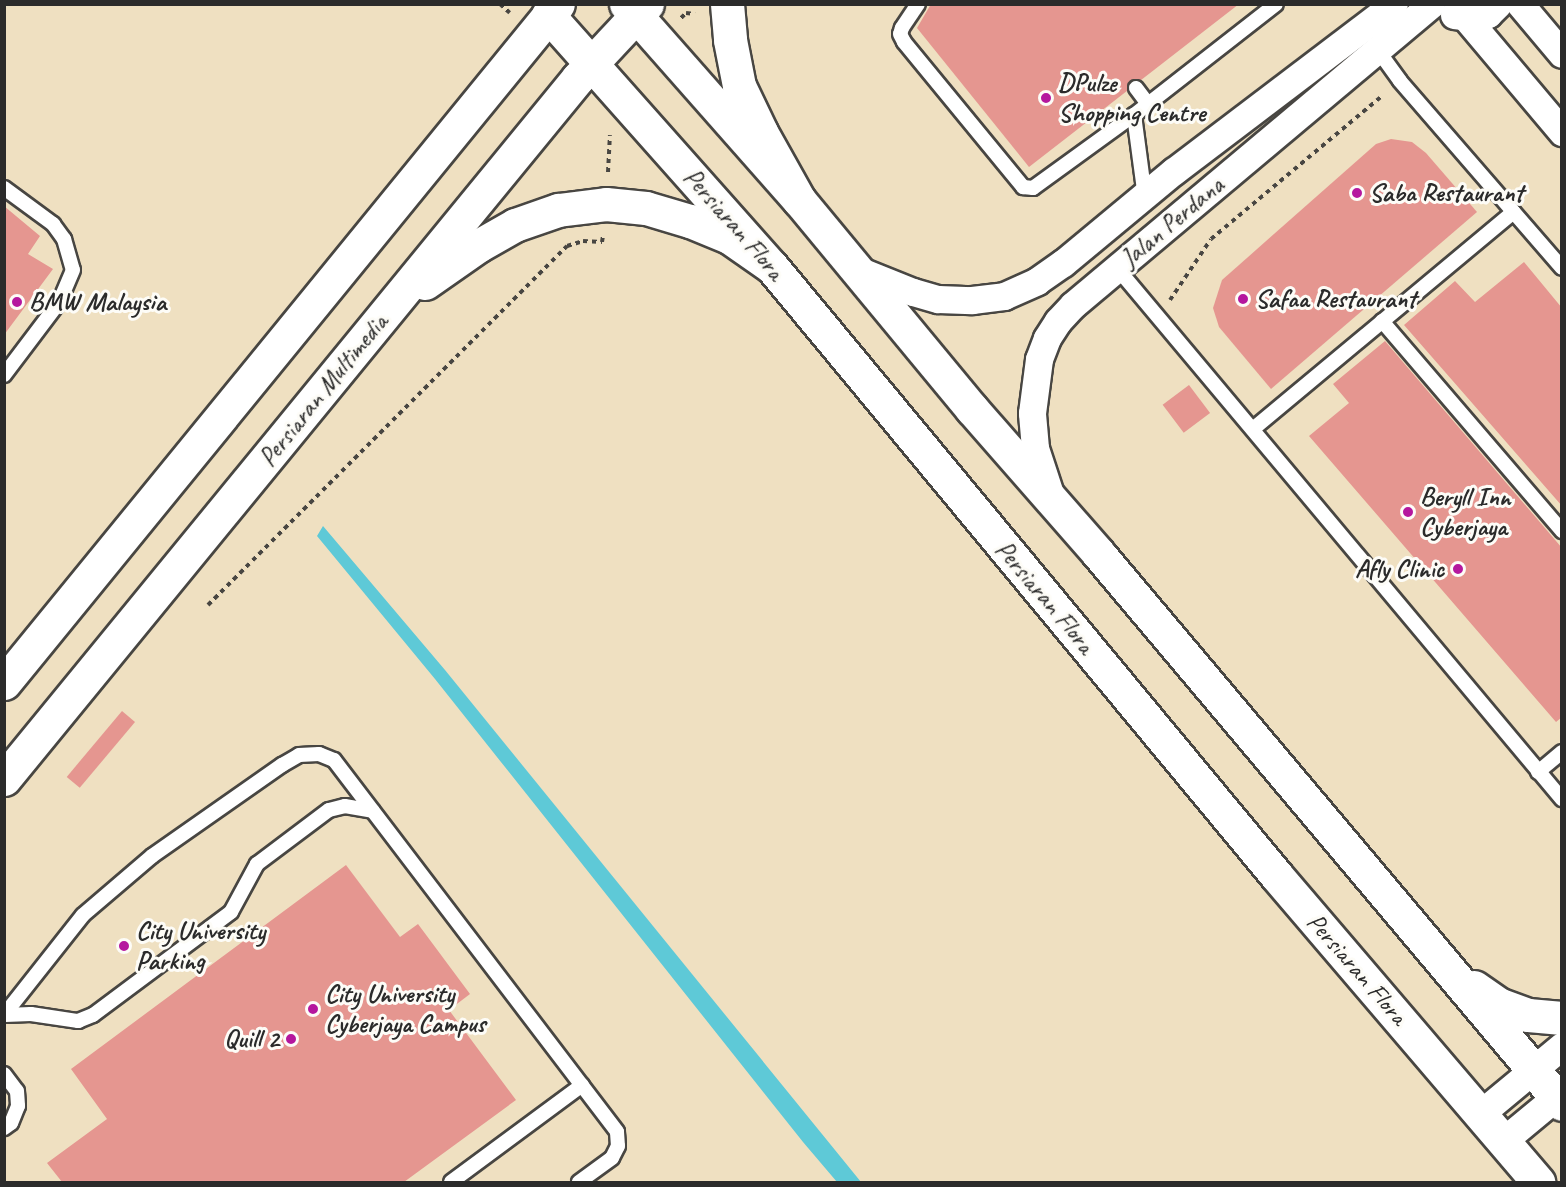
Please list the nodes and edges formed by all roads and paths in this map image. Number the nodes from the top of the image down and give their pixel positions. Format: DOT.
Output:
graph roads {
  1 [pos="728,4"];
  2 [pos="918,4"];
  3 [pos="1276,4"];
  4 [pos="1394,4"];
  5 [pos="1432,4"];
  6 [pos="1442,4"];
  7 [pos="1498,4"];
  8 [pos="1520,4"];
  9 [pos="637,8"];
  10 [pos="553,10"];
  11 [pos="1467,18"];
  12 [pos="1377,49"];
  13 [pos="1562,54"];
  14 [pos="590,65"];
  15 [pos="1400,81"];
  16 [pos="1136,88"];
  17 [pos="613,89"];
  18 [pos="1148,104"];
  19 [pos="1134,115"];
  20 [pos="1562,132"];
  21 [pos="4,188"];
  22 [pos="1145,197"];
  23 [pos="799,200"];
  24 [pos="606,204"];
  25 [pos="1513,212"];
  26 [pos="772,267"];
  27 [pos="1117,268"];
  28 [pos="1562,268"];
  29 [pos="858,270"];
  30 [pos="391,307"];
  31 [pos="1156,314"];
  32 [pos="1382,321"];
  33 [pos="4,375"];
  34 [pos="1253,429"];
  35 [pos="1052,501"];
  36 [pos="1562,531"];
  37 [pos="208,605"];
  38 [pos="4,683"];
  39 [pos="1562,752"];
  40 [pos="1539,771"];
  41 [pos="4,779"];
  42 [pos="1562,799"];
  43 [pos="373,811"];
  44 [pos="1450,970"];
  45 [pos="5,1015"];
  46 [pos="1562,1018"];
  47 [pos="1562,1046"];
  48 [pos="1533,1070"];
  49 [pos="4,1074"];
  50 [pos="582,1085"];
  51 [pos="1559,1097"];
  52 [pos="1480,1114"];
  53 [pos="4,1128"];
  54 [pos="1503,1141"];
  55 [pos="451,1182"];
  56 [pos="579,1182"];
  57 [pos="1538,1182"];
  1 -- 23 [label="main road"];
  2 -- 19 [label="lane"];
  3 -- 18 [label="lane"];
  4 -- 22 [label="street, Jalan Perdana"];
  5 -- 12 [label="street, Jalan Perdana"];
  6 -- 11 [label="street"];
  7 -- 11 [label="street"];
  8 -- 13 [label="street"];
  9 -- 14 [label="main road, Persiaran Multimedia"];
  9 -- 23 [label="main road"];
  10 -- 14 [label="main road, Persiaran Flora"];
  10 -- 38 [label="main road"];
  11 -- 20 [label="street"];
  12 -- 15 [label="lane"];
  12 -- 27 [label="street, Jalan Perdana"];
  14 -- 17 [label="main road, Persiaran Flora"];
  14 -- 30 [label="main road, Persiaran Multimedia"];
  15 -- 25 [label="lane"];
  15 -- 31 [label="path"];
  16 -- 18 [label="lane"];
  17 -- 24 [label="path"];
  17 -- 26 [label="main road, Persiaran Flora"];
  18 -- 19 [label="lane"];
  19 -- 22 [label="lane"];
  21 -- 33 [label="lane"];
  22 -- 29 [label="street, Jalan Perdana"];
  23 -- 29 [label="main road"];
  24 -- 26 [label="main road"];
  24 -- 30 [label="main road"];
  24 -- 37 [label="path"];
  25 -- 28 [label="lane"];
  25 -- 32 [label="lane"];
  26 -- 52 [label="main road, Persiaran Flora"];
  27 -- 31 [label="lane"];
  27 -- 35 [label="street, Jalan Perdana"];
  29 -- 35 [label="main road"];
  30 -- 41 [label="main road, Persiaran Multimedia"];
  31 -- 34 [label="lane"];
  32 -- 34 [label="lane"];
  32 -- 36 [label="lane"];
  34 -- 40 [label="lane"];
  35 -- 44 [label="main road"];
  39 -- 40 [label="lane"];
  40 -- 42 [label="lane"];
  43 -- 45 [label="lane"];
  43 -- 45 [label="lane"];
  43 -- 50 [label="lane"];
  44 -- 46 [label="main road"];
  44 -- 48 [label="main road"];
  47 -- 48 [label="street"];
  48 -- 51 [label="main road"];
  48 -- 52 [label="street"];
  49 -- 53 [label="lane"];
  50 -- 55 [label="lane"];
  50 -- 56 [label="lane"];
  51 -- 54 [label="street"];
  52 -- 54 [label="main road, Persiaran Flora"];
  54 -- 57 [label="main road, Persiaran Flora"];
}
